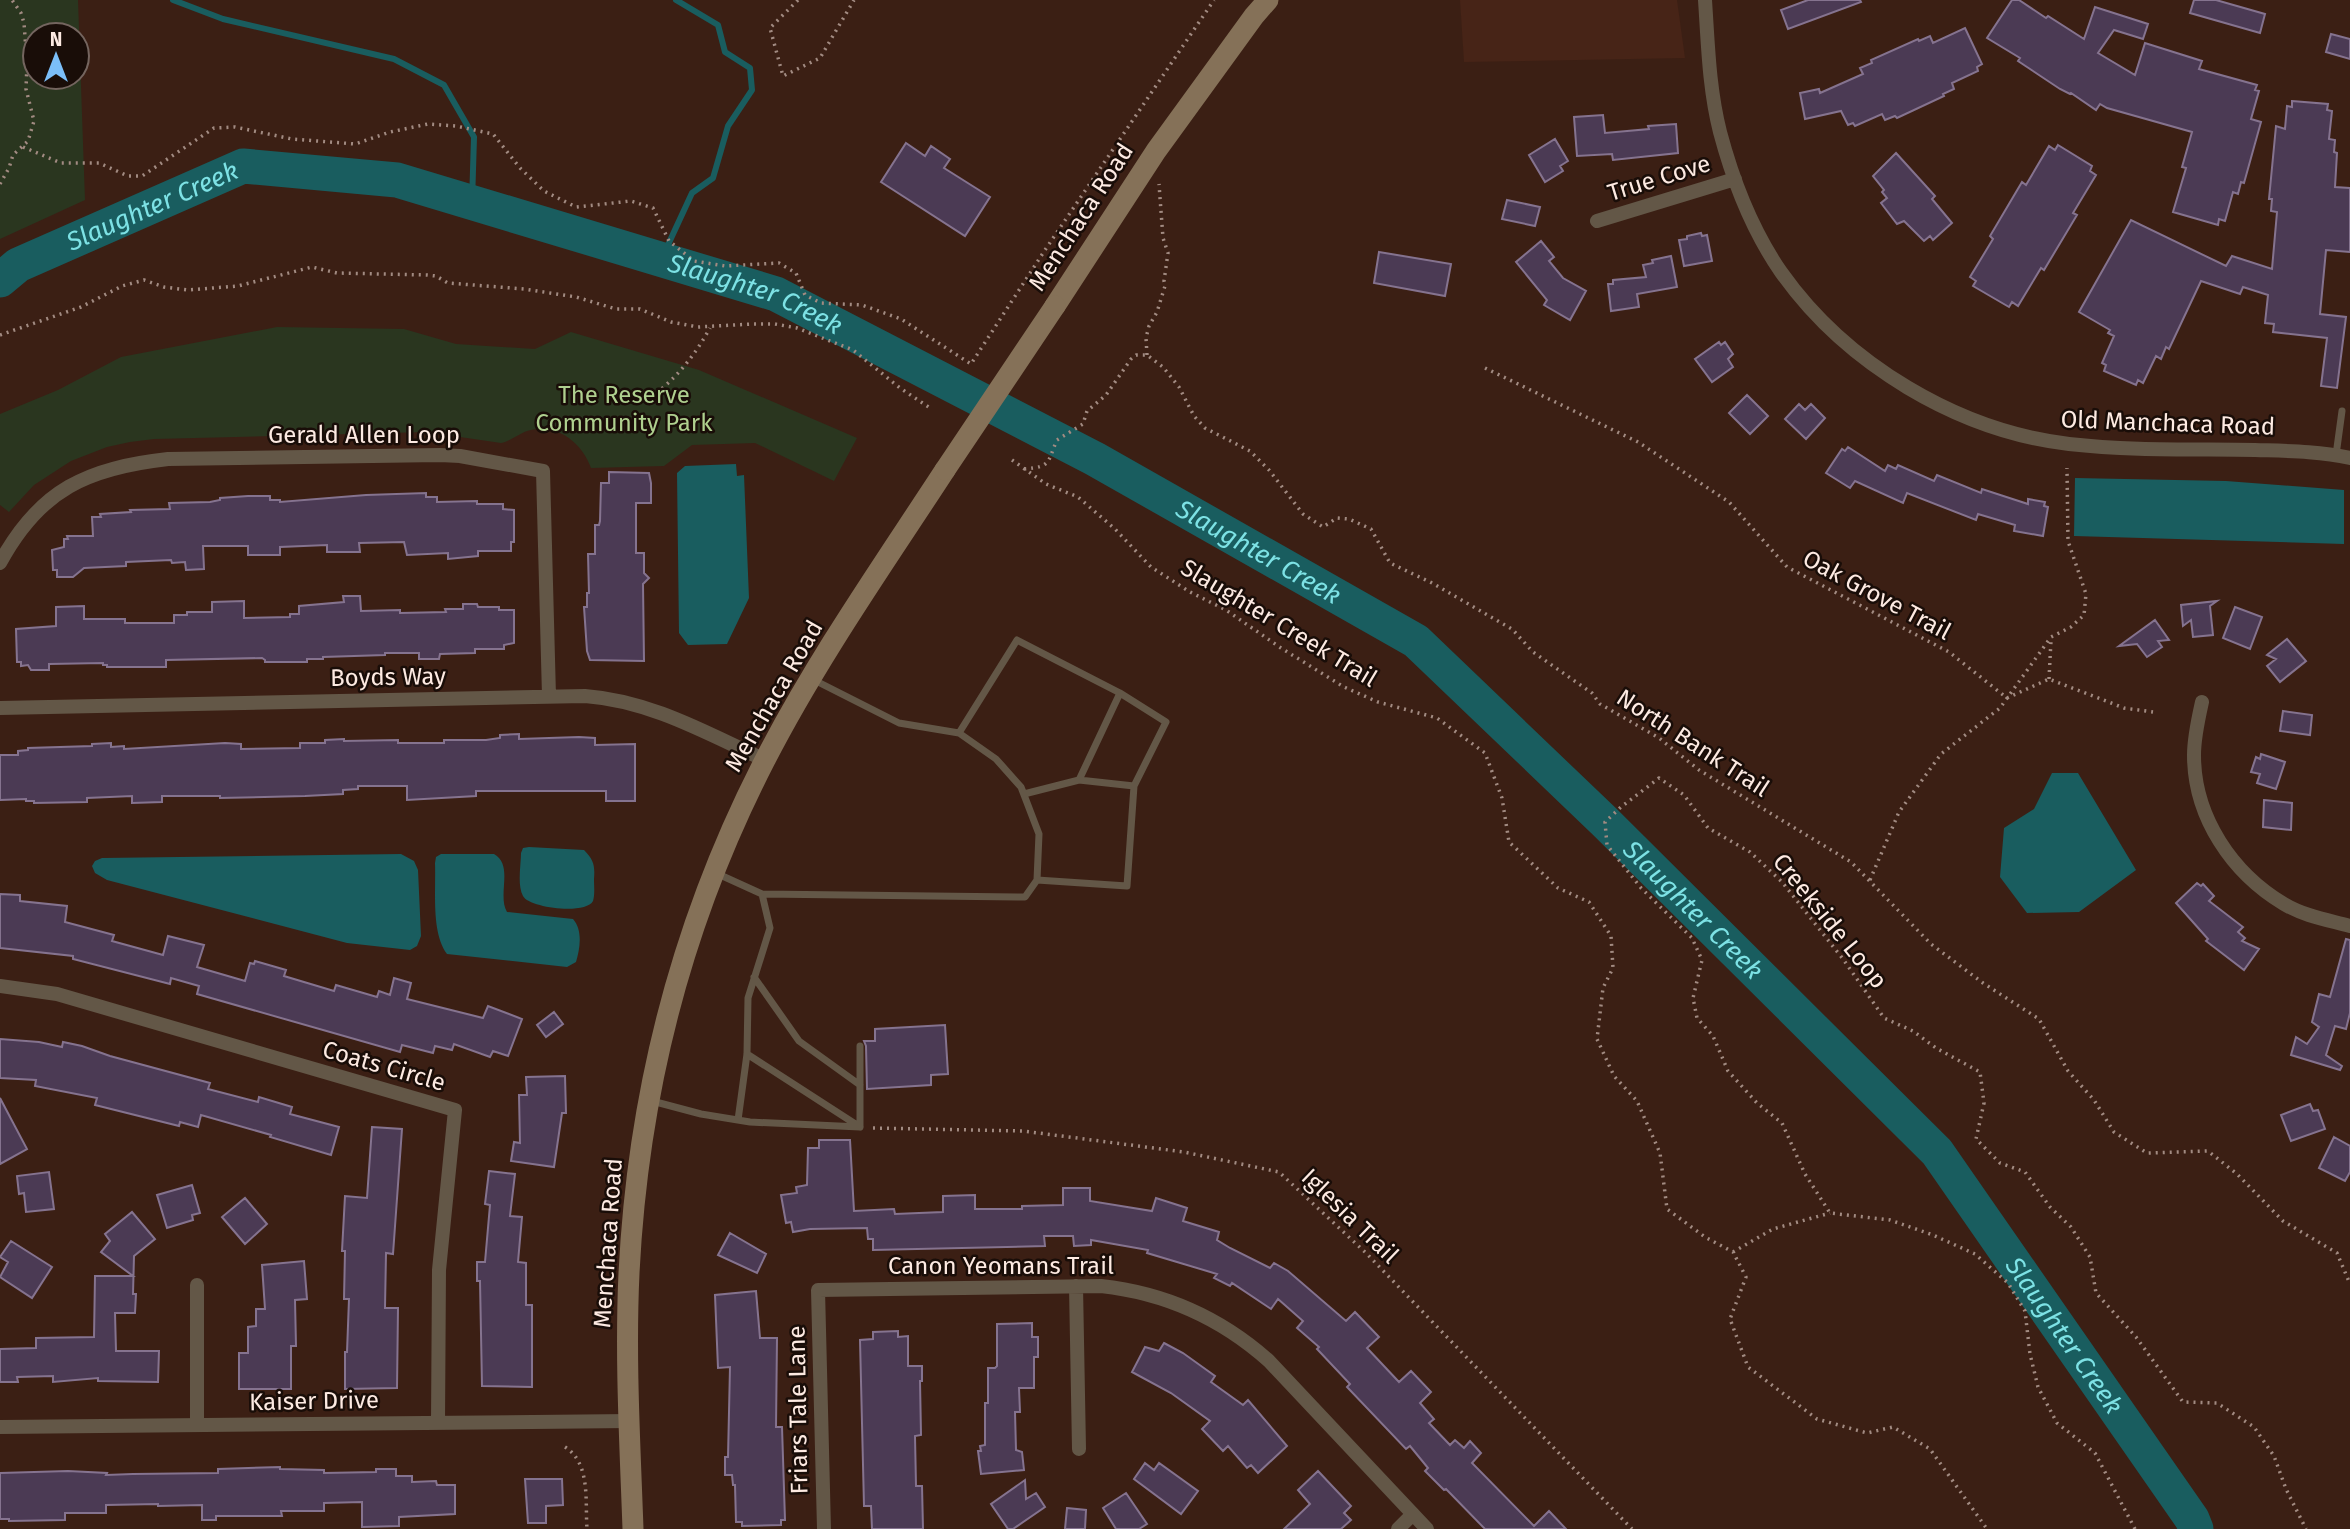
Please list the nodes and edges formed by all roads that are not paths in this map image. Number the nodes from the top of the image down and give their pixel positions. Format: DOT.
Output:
graph roads {
  1 [pos="1268,0"];
  2 [pos="1705,0"];
  3 [pos="1735,179"];
  4 [pos="1597,220"];
  5 [pos="2342,411"];
  6 [pos="2343,456"];
  7 [pos="0,563"];
  8 [pos="811,678"];
  9 [pos="1120,693"];
  10 [pos="549,696"];
  11 [pos="2202,702"];
  12 [pos="0,708"];
  13 [pos="959,733"];
  14 [pos="765,760"];
  15 [pos="1079,780"];
  16 [pos="1134,786"];
  17 [pos="1024,794"];
  18 [pos="713,872"];
  19 [pos="1037,880"];
  20 [pos="762,894"];
  21 [pos="2350,926"];
  22 [pos="754,976"];
  23 [pos="0,986"];
  24 [pos="860,1046"];
  25 [pos="747,1054"];
  26 [pos="860,1085"];
  27 [pos="648,1100"];
  28 [pos="738,1120"];
  29 [pos="860,1127"];
  30 [pos="197,1285"];
  31 [pos="1076,1286"];
  32 [pos="818,1290"];
  33 [pos="630,1421"];
  34 [pos="438,1422"];
  35 [pos="197,1425"];
  36 [pos="0,1427"];
  37 [pos="1079,1449"];
  38 [pos="1413,1514"];
  39 [pos="633,1529"];
  40 [pos="824,1529"];
  41 [pos="1398,1529"];
  42 [pos="1427,1529"];
  1 -- 8 [label="main road, Menchaca Road, bridge"];
  2 -- 3 [label="street, Old Manchaca Road"];
  3 -- 4 [label="street, True Cove"];
  3 -- 6 [label="street, Old Manchaca Road"];
  5 -- 6 [label="lane"];
  7 -- 10 [label="street, Gerald Allen Loop"];
  8 -- 13 [label="lane"];
  8 -- 14 [label="main road, Menchaca Road"];
  9 -- 13 [label="lane"];
  9 -- 15 [label="lane"];
  9 -- 16 [label="lane"];
  10 -- 12 [label="street, Boyds Way"];
  10 -- 14 [label="street, Boyds Way"];
  11 -- 21 [label="street"];
  13 -- 17 [label="lane"];
  14 -- 18 [label="main road, Menchaca Road"];
  15 -- 16 [label="lane"];
  15 -- 17 [label="lane"];
  16 -- 19 [label="lane"];
  17 -- 19 [label="lane"];
  18 -- 20 [label="lane"];
  18 -- 27 [label="main road, Menchaca Road"];
  19 -- 20 [label="lane"];
  20 -- 22 [label="lane"];
  22 -- 25 [label="lane"];
  22 -- 26 [label="lane"];
  23 -- 34 [label="street, Coats Circle"];
  24 -- 26 [label="lane"];
  25 -- 28 [label="lane"];
  25 -- 29 [label="lane"];
  26 -- 29 [label="lane"];
  27 -- 28 [label="lane"];
  27 -- 33 [label="main road, Menchaca Road"];
  28 -- 29 [label="lane"];
  30 -- 35 [label="street"];
  31 -- 32 [label="street, Canon Yeomans Trail"];
  31 -- 37 [label="street"];
  31 -- 38 [label="street, Canon Yeomans Trail"];
  32 -- 40 [label="street, Friars Tale Lane"];
  33 -- 34 [label="street, Kaiser Drive"];
  33 -- 39 [label="main road, Menchaca Road"];
  34 -- 35 [label="street, Kaiser Drive"];
  35 -- 36 [label="street, Kaiser Drive"];
  38 -- 41 [label="street"];
  38 -- 42 [label="street, Canon Yeomans Trail"];
}
